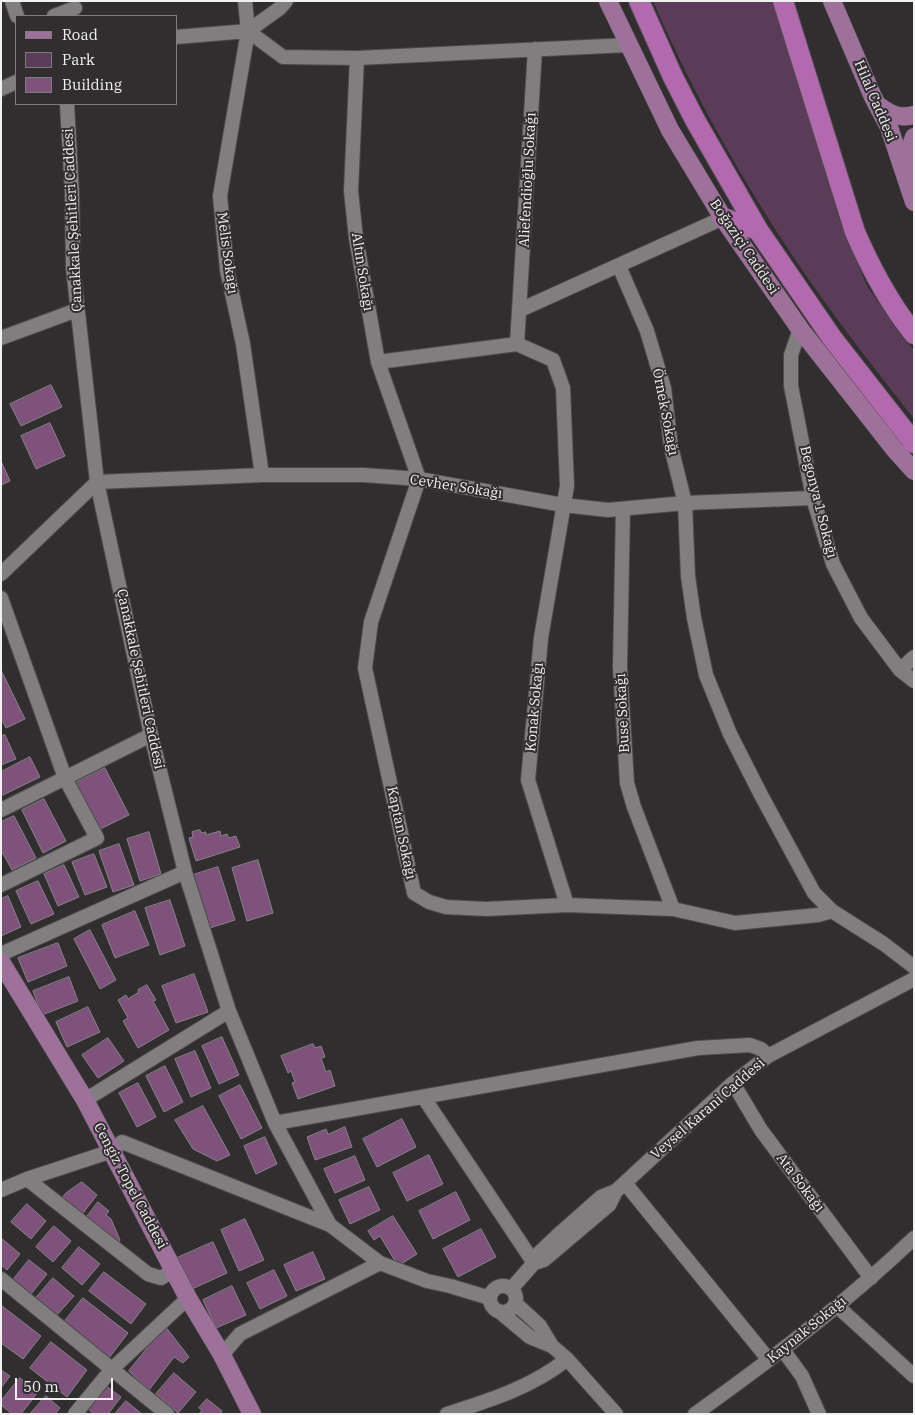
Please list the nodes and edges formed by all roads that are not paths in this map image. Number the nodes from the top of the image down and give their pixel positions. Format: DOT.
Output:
graph roads {
  1 [pos="12,1"];
  2 [pos="244,1"];
  3 [pos="286,1"];
  4 [pos="608,1"];
  5 [pos="639,1"];
  6 [pos="783,1"];
  7 [pos="832,1"];
  8 [pos="75,9"];
  9 [pos="17,15"];
  10 [pos="57,15"];
  11 [pos="248,31"];
  12 [pos="178,37"];
  13 [pos="628,45"];
  14 [pos="536,49"];
  15 [pos="357,58"];
  16 [pos="15,82"];
  17 [pos="1,88"];
  18 [pos="879,106"];
  19 [pos="65,107"];
  20 [pos="914,115"];
  21 [pos="914,137"];
  22 [pos="914,188"];
  23 [pos="914,202"];
  24 [pos="723,218"];
  25 [pos="758,230"];
  26 [pos="619,266"];
  27 [pos="77,310"];
  28 [pos="520,310"];
  29 [pos="800,329"];
  30 [pos="914,334"];
  31 [pos="1,338"];
  32 [pos="517,344"];
  33 [pos="378,362"];
  34 [pos="914,443"];
  35 [pos="914,471"];
  36 [pos="262,475"];
  37 [pos="419,479"];
  38 [pos="97,482"];
  39 [pos="814,498"];
  40 [pos="685,503"];
  41 [pos="563,505"];
  42 [pos="623,509"];
  43 [pos="1,574"];
  44 [pos="1,598"];
  45 [pos="914,657"];
  46 [pos="900,670"];
  47 [pos="914,681"];
  48 [pos="151,735"];
  49 [pos="65,778"];
  50 [pos="1,810"];
  51 [pos="185,872"];
  52 [pos="1,885"];
  53 [pos="567,905"];
  54 [pos="673,909"];
  55 [pos="832,911"];
  56 [pos="1,954"];
  57 [pos="1,962"];
  58 [pos="914,967"];
  59 [pos="914,979"];
  60 [pos="229,1011"];
  61 [pos="768,1056"];
  62 [pos="733,1084"];
  63 [pos="424,1098"];
  64 [pos="85,1100"];
  65 [pos="275,1123"];
  66 [pos="112,1152"];
  67 [pos="27,1179"];
  68 [pos="620,1187"];
  69 [pos="1,1190"];
  70 [pos="330,1225"];
  71 [pos="914,1238"];
  72 [pos="380,1263"];
  73 [pos="534,1263"];
  74 [pos="174,1270"];
  75 [pos="871,1278"];
  76 [pos="1,1280"];
  77 [pos="513,1296"];
  78 [pos="188,1298"];
  79 [pos="490,1298"];
  80 [pos="837,1306"];
  81 [pos="500,1312"];
  82 [pos="552,1346"];
  83 [pos="783,1350"];
  84 [pos="222,1355"];
  85 [pos="567,1359"];
  86 [pos="769,1360"];
  87 [pos="112,1370"];
  88 [pos="914,1376"];
  89 [pos="471,1410"];
  90 [pos="75,1414"];
  91 [pos="167,1414"];
  92 [pos="252,1414"];
  93 [pos="446,1414"];
  94 [pos="616,1414"];
  95 [pos="695,1414"];
  96 [pos="819,1414"];
  1 -- 9 [label="street"];
  2 -- 11 [label="street, Melis Sokağı"];
  3 -- 11 [label="street"];
  4 -- 13 [label="main road, Boğaziçi Caddesi"];
  5 -- 25 [label="highway"];
  6 -- 30 [label="highway"];
  7 -- 18 [label="main road, Hilal Caddesi"];
  8 -- 10 [label="street"];
  11 -- 12 [label="street"];
  11 -- 15 [label="street"];
  11 -- 36 [label="street, Melis Sokağı"];
  13 -- 14 [label="street"];
  13 -- 24 [label="main road, Boğaziçi Caddesi"];
  14 -- 15 [label="street"];
  14 -- 28 [label="street, Aliefendioğlu Sokağı"];
  15 -- 33 [label="street, Altın Sokağı"];
  16 -- 17 [label="street"];
  18 -- 20 [label="main road"];
  18 -- 23 [label="main road, Hilal Caddesi"];
  19 -- 27 [label="street, Çanakkale Şehitleri Caddesi"];
  21 -- 22 [label="main road"];
  24 -- 25 [label="highway"];
  24 -- 26 [label="street"];
  24 -- 29 [label="main road, Boğaziçi Caddesi"];
  25 -- 34 [label="highway"];
  26 -- 28 [label="street"];
  26 -- 40 [label="street, Örnek Sokağı"];
  27 -- 31 [label="street"];
  27 -- 38 [label="street, Çanakkale Şehitleri Caddesi"];
  28 -- 32 [label="street, Aliefendioğlu Sokağı"];
  29 -- 35 [label="main road, Boğaziçi Caddesi"];
  29 -- 39 [label="street, Begonya 1 Sokağı"];
  32 -- 33 [label="street"];
  32 -- 41 [label="street"];
  33 -- 37 [label="street, Altın Sokağı"];
  36 -- 37 [label="street, Cevher Sokağı"];
  36 -- 38 [label="street, Cevher Sokağı"];
  37 -- 41 [label="street, Cevher Sokağı"];
  37 -- 53 [label="street, Kaptan Sokağı"];
  38 -- 43 [label="street"];
  38 -- 48 [label="street, Çanakkale Şehitleri Caddesi"];
  39 -- 40 [label="street, Cevher Sokağı"];
  39 -- 46 [label="street, Begonya 1 Sokağı"];
  40 -- 42 [label="street, Cevher Sokağı"];
  40 -- 55 [label="street, Örnek Sokağı"];
  41 -- 42 [label="street, Cevher Sokağı"];
  41 -- 53 [label="street, Konak Sokağı"];
  42 -- 54 [label="street, Buse Sokağı"];
  44 -- 49 [label="street"];
  45 -- 46 [label="street"];
  46 -- 47 [label="street, Begonya 1 Sokağı"];
  48 -- 49 [label="street"];
  48 -- 51 [label="street, Çanakkale Şehitleri Caddesi"];
  49 -- 50 [label="street"];
  49 -- 52 [label="street"];
  51 -- 56 [label="street"];
  51 -- 60 [label="street, Çanakkale Şehitleri Caddesi"];
  53 -- 54 [label="street, Kaptan Sokağı"];
  54 -- 55 [label="street, Kaptan Sokağı"];
  55 -- 58 [label="street, Örnek Sokağı"];
  57 -- 64 [label="main road, Cengiz Topel Caddesi"];
  59 -- 61 [label="street, Veysel Karani Caddesi"];
  60 -- 64 [label="street"];
  60 -- 65 [label="street, Çanakkale Şehitleri Caddesi"];
  61 -- 62 [label="street, Veysel Karani Caddesi"];
  61 -- 63 [label="street"];
  62 -- 68 [label="street, Veysel Karani Caddesi"];
  62 -- 75 [label="street, Ata Sokağı"];
  63 -- 65 [label="street"];
  63 -- 73 [label="street"];
  64 -- 66 [label="main road, Cengiz Topel Caddesi"];
  65 -- 70 [label="street, Çanakkale Şehitleri Caddesi"];
  66 -- 67 [label="street"];
  66 -- 70 [label="street"];
  66 -- 74 [label="main road, Cengiz Topel Caddesi"];
  67 -- 69 [label="street"];
  67 -- 74 [label="street"];
  68 -- 73 [label="street, Veysel Karani Caddesi"];
  68 -- 86 [label="street"];
  70 -- 72 [label="street"];
  71 -- 75 [label="street, Kaynak Sokağı"];
  72 -- 79 [label="street"];
  72 -- 84 [label="street"];
  73 -- 77 [label="street, Veysel Karani Caddesi"];
  74 -- 78 [label="main road, Cengiz Topel Caddesi"];
  75 -- 80 [label="street, Kaynak Sokağı"];
  76 -- 87 [label="street"];
  77 -- 79 [label="street"];
  77 -- 81 [label="street"];
  77 -- 82 [label="street"];
  78 -- 84 [label="main road, Cengiz Topel Caddesi"];
  78 -- 87 [label="street"];
  79 -- 81 [label="street"];
  80 -- 83 [label="street, Kaynak Sokağı"];
  80 -- 88 [label="street"];
  81 -- 82 [label="street"];
  82 -- 85 [label="street"];
  83 -- 86 [label="street, Kaynak Sokağı"];
  83 -- 96 [label="street"];
  84 -- 92 [label="main road, Cengiz Topel Caddesi"];
  85 -- 89 [label="street"];
  85 -- 94 [label="street"];
  86 -- 95 [label="street, Kaynak Sokağı"];
  87 -- 90 [label="street"];
  87 -- 91 [label="street"];
  89 -- 93 [label="street"];
}
